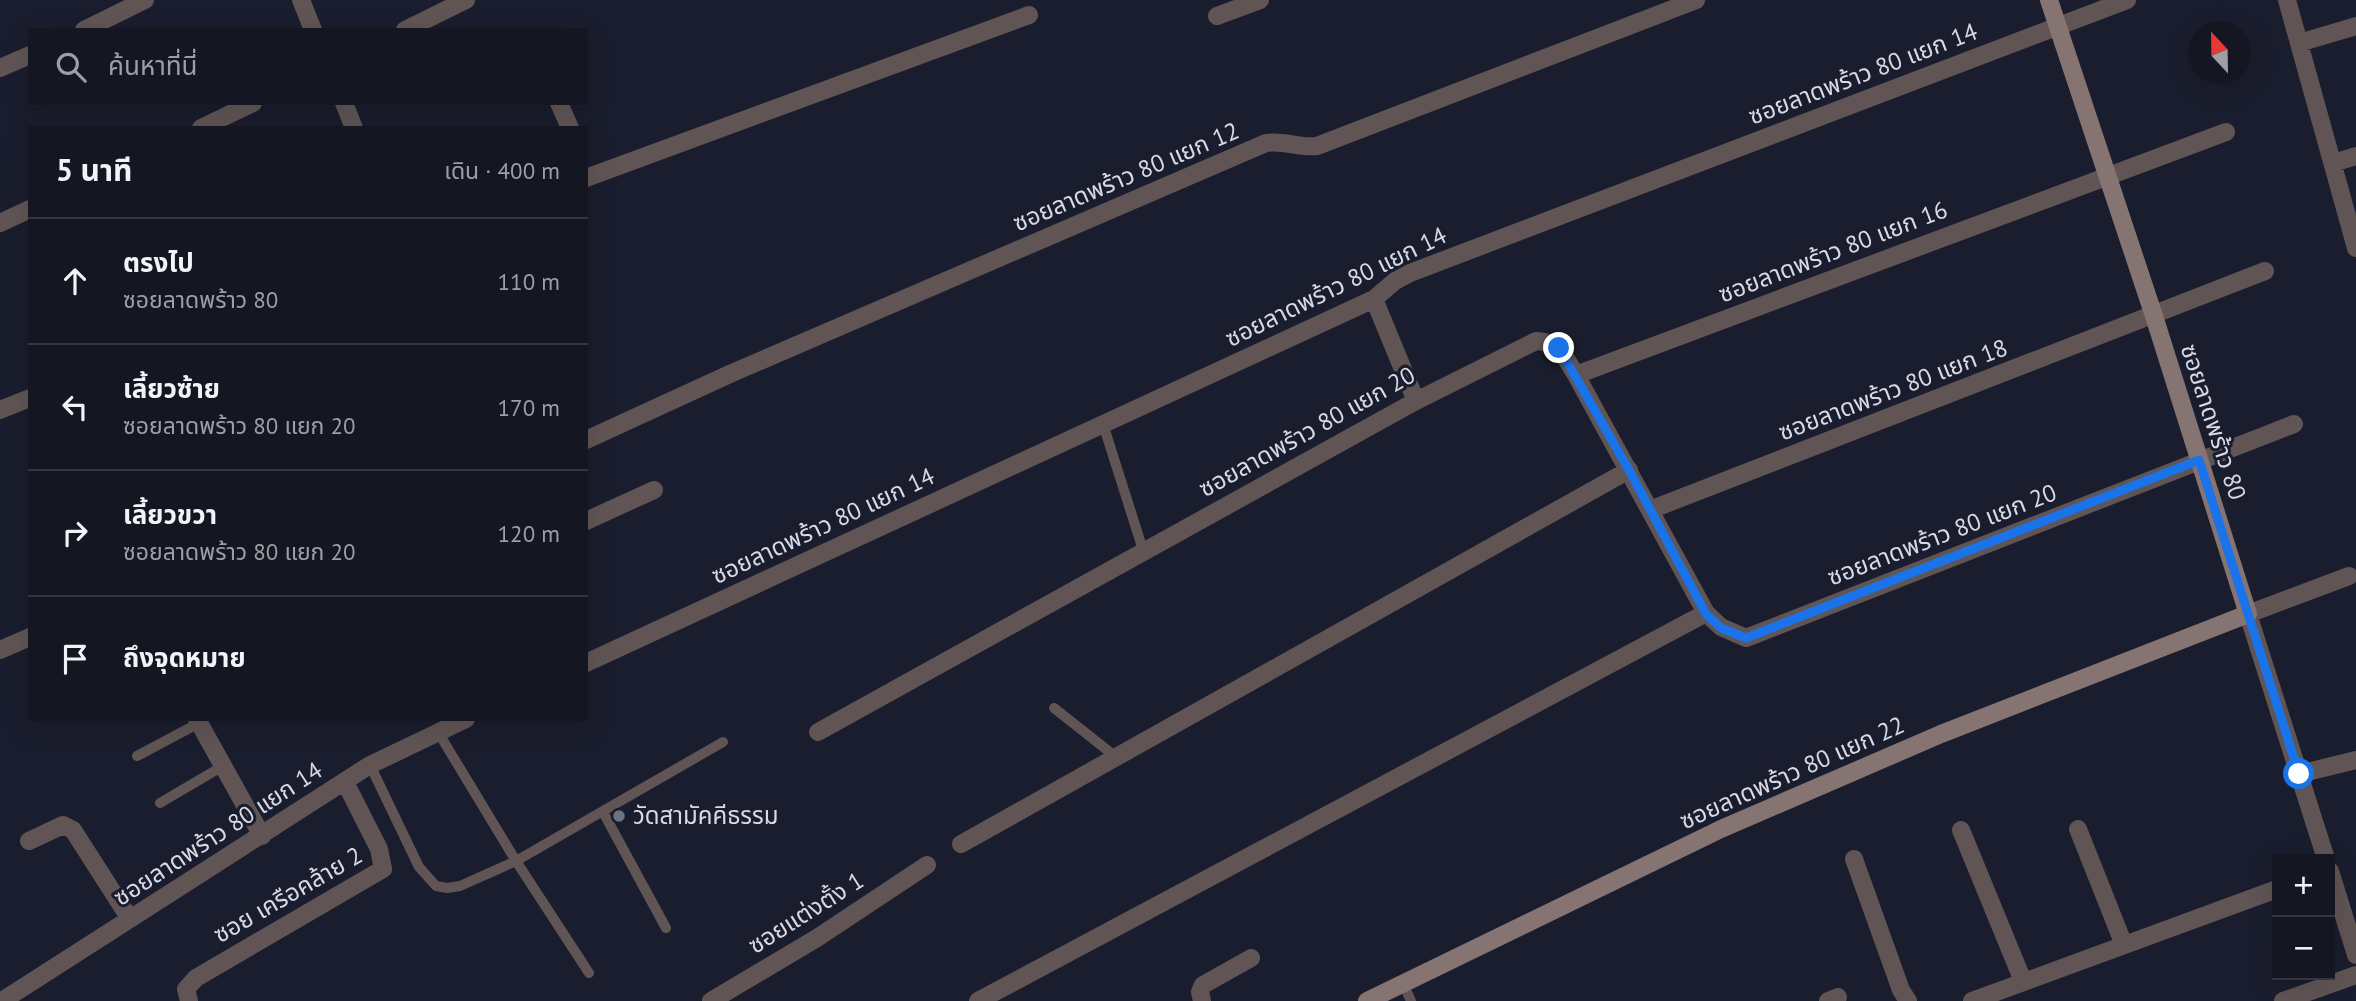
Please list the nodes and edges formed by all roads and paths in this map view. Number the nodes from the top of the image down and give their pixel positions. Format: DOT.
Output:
graph roads {
  1 [pos="145,0"];
  2 [pos="301,0"];
  3 [pos="466,0"];
  4 [pos="1260,0"];
  5 [pos="1696,0"];
  6 [pos="2049,0"];
  7 [pos="2127,0"];
  8 [pos="2287,0"];
  9 [pos="1030,15"];
  10 [pos="1217,16"];
  11 [pos="2057,26"];
  12 [pos="2356,26"];
  13 [pos="88,28"];
  14 [pos="312,28"];
  15 [pos="409,28"];
  16 [pos="2299,43"];
  17 [pos="28,56"];
  18 [pos="0,68"];
  19 [pos="249,105"];
  20 [pos="345,105"];
  21 [pos="560,105"];
  22 [pos="205,126"];
  23 [pos="353,126"];
  24 [pos="569,126"];
  25 [pos="2226,132"];
  26 [pos="2356,156"];
  27 [pos="2333,163"];
  28 [pos="588,172"];
  29 [pos="2106,175"];
  30 [pos="28,210"];
  31 [pos="0,223"];
  32 [pos="2356,248"];
  33 [pos="2264,271"];
  34 [pos="1374,299"];
  35 [pos="2154,316"];
  36 [pos="1576,376"];
  37 [pos="28,399"];
  38 [pos="1416,401"];
  39 [pos="0,410"];
  40 [pos="1103,424"];
  41 [pos="2294,424"];
  42 [pos="588,439"];
  43 [pos="2199,460"];
  44 [pos="1629,470"];
  45 [pos="654,490"];
  46 [pos="1650,510"];
  47 [pos="588,520"];
  48 [pos="1143,550"];
  49 [pos="2349,576"];
  50 [pos="1706,614"];
  51 [pos="2248,614"];
  52 [pos="28,638"];
  53 [pos="0,650"];
  54 [pos="588,662"];
  55 [pos="1054,708"];
  56 [pos="198,721"];
  57 [pos="462,721"];
  58 [pos="438,732"];
  59 [pos="818,732"];
  60 [pos="723,742"];
  61 [pos="137,756"];
  62 [pos="1116,757"];
  63 [pos="2356,760"];
  64 [pos="370,765"];
  65 [pos="223,766"];
  66 [pos="2299,774"];
  67 [pos="345,782"];
  68 [pos="159,803"];
  69 [pos="603,812"];
  70 [pos="2078,829"];
  71 [pos="1961,830"];
  72 [pos="262,836"];
  73 [pos="29,841"];
  74 [pos="961,844"];
  75 [pos="2324,854"];
  76 [pos="1854,859"];
  77 [pos="516,861"];
  78 [pos="927,865"];
  79 [pos="2335,887"];
  80 [pos="2272,891"];
  81 [pos="130,919"];
  82 [pos="666,928"];
  83 [pos="2124,945"];
  84 [pos="2356,955"];
  85 [pos="1251,958"];
  86 [pos="589,973"];
  87 [pos="2356,975"];
  88 [pos="2023,981"];
  89 [pos="1403,983"];
  90 [pos="2,1001"];
  91 [pos="188,1001"];
  92 [pos="711,1001"];
  93 [pos="978,1001"];
  94 [pos="1202,1001"];
  95 [pos="1367,1001"];
  96 [pos="1411,1001"];
  97 [pos="1908,1001"];
  98 [pos="1972,1001"];
  99 [pos="2283,1001"];
  1 -- 13 [label="street"];
  2 -- 14 [label="street"];
  3 -- 15 [label="street"];
  4 -- 10 [label="street"];
  5 -- 42 [label="street, ซอยลาดพร้าว 80 แยก 12"];
  6 -- 11 [label="street, ซอยลาดพร้าว 80"];
  7 -- 11 [label="street, ซอยลาดพร้าว 80 แยก 14"];
  8 -- 16 [label="street"];
  9 -- 28 [label="street"];
  11 -- 29 [label="street, ซอยลาดพร้าว 80"];
  11 -- 34 [label="street, ซอยลาดพร้าว 80 แยก 14"];
  12 -- 16 [label="street"];
  16 -- 27 [label="street"];
  17 -- 18 [label="street"];
  19 -- 22 [label="street"];
  20 -- 23 [label="street"];
  21 -- 24 [label="street"];
  25 -- 29 [label="street, ซอยลาดพร้าว 80 แยก 16"];
  26 -- 27 [label="street"];
  27 -- 32 [label="street"];
  29 -- 35 [label="street, ซอยลาดพร้าว 80"];
  29 -- 36 [label="street, ซอยลาดพร้าว 80 แยก 16"];
  30 -- 31 [label="street"];
  33 -- 35 [label="street, ซอยลาดพร้าว 80 แยก 18"];
  34 -- 38 [label="street"];
  34 -- 40 [label="street, ซอยลาดพร้าว 80 แยก 14"];
  35 -- 43 [label="street, ซอยลาดพร้าว 80"];
  35 -- 46 [label="street, ซอยลาดพร้าว 80 แยก 18"];
  36 -- 38 [label="street, ซอยลาดพร้าว 80 แยก 20"];
  36 -- 44 [label="street, ซอยลาดพร้าว 80 แยก 20"];
  37 -- 39 [label="street"];
  38 -- 48 [label="street, ซอยลาดพร้าว 80 แยก 20"];
  40 -- 48 [label="lane"];
  40 -- 54 [label="street, ซอยลาดพร้าว 80 แยก 14"];
  41 -- 43 [label="street"];
  43 -- 50 [label="street, ซอยลาดพร้าว 80 แยก 20"];
  43 -- 51 [label="street, ซอยลาดพร้าว 80"];
  44 -- 46 [label="street, ซอยลาดพร้าว 80 แยก 20"];
  44 -- 62 [label="street"];
  45 -- 47 [label="street"];
  46 -- 50 [label="street, ซอยลาดพร้าว 80 แยก 20"];
  48 -- 59 [label="street, ซอยลาดพร้าว 80 แยก 20"];
  49 -- 51 [label="street"];
  50 -- 93 [label="street"];
  51 -- 66 [label="street, ซอยลาดพร้าว 80"];
  51 -- 89 [label="street, ซอยลาดพร้าว 80 แยก 22"];
  52 -- 53 [label="street"];
  55 -- 62 [label="lane"];
  56 -- 61 [label="lane"];
  56 -- 65 [label="street"];
  57 -- 58 [label="street, ซอยลาดพร้าว 80 แยก 14"];
  58 -- 64 [label="street, ซอยลาดพร้าว 80 แยก 14"];
  58 -- 77 [label="lane"];
  60 -- 69 [label="lane"];
  62 -- 74 [label="street"];
  63 -- 66 [label="street"];
  64 -- 67 [label="street, ซอยลาดพร้าว 80 แยก 14"];
  64 -- 77 [label="lane"];
  65 -- 68 [label="lane"];
  65 -- 72 [label="street"];
  66 -- 75 [label="street, ซอยลาดพร้าว 80"];
  67 -- 72 [label="street, ซอยลาดพร้าว 80 แยก 14"];
  67 -- 91 [label="street, ซอย เครือคล้าย 2"];
  69 -- 77 [label="lane"];
  69 -- 82 [label="lane"];
  70 -- 83 [label="street"];
  71 -- 88 [label="street"];
  72 -- 81 [label="street, ซอยลาดพร้าว 80 แยก 14"];
  73 -- 81 [label="street"];
  76 -- 97 [label="street"];
  77 -- 86 [label="lane"];
  78 -- 92 [label="street, ซอยแต่งตั้ง 1"];
  79 -- 84 [label="street"];
  80 -- 83 [label="street"];
  81 -- 90 [label="street, ซอยลาดพร้าว 80 แยก 14"];
  83 -- 88 [label="street"];
  85 -- 94 [label="street"];
  87 -- 99 [label="street"];
  88 -- 98 [label="street"];
  89 -- 95 [label="street, ซอยลาดพร้าว 80 แยก 22"];
  89 -- 96 [label="lane"];
}
